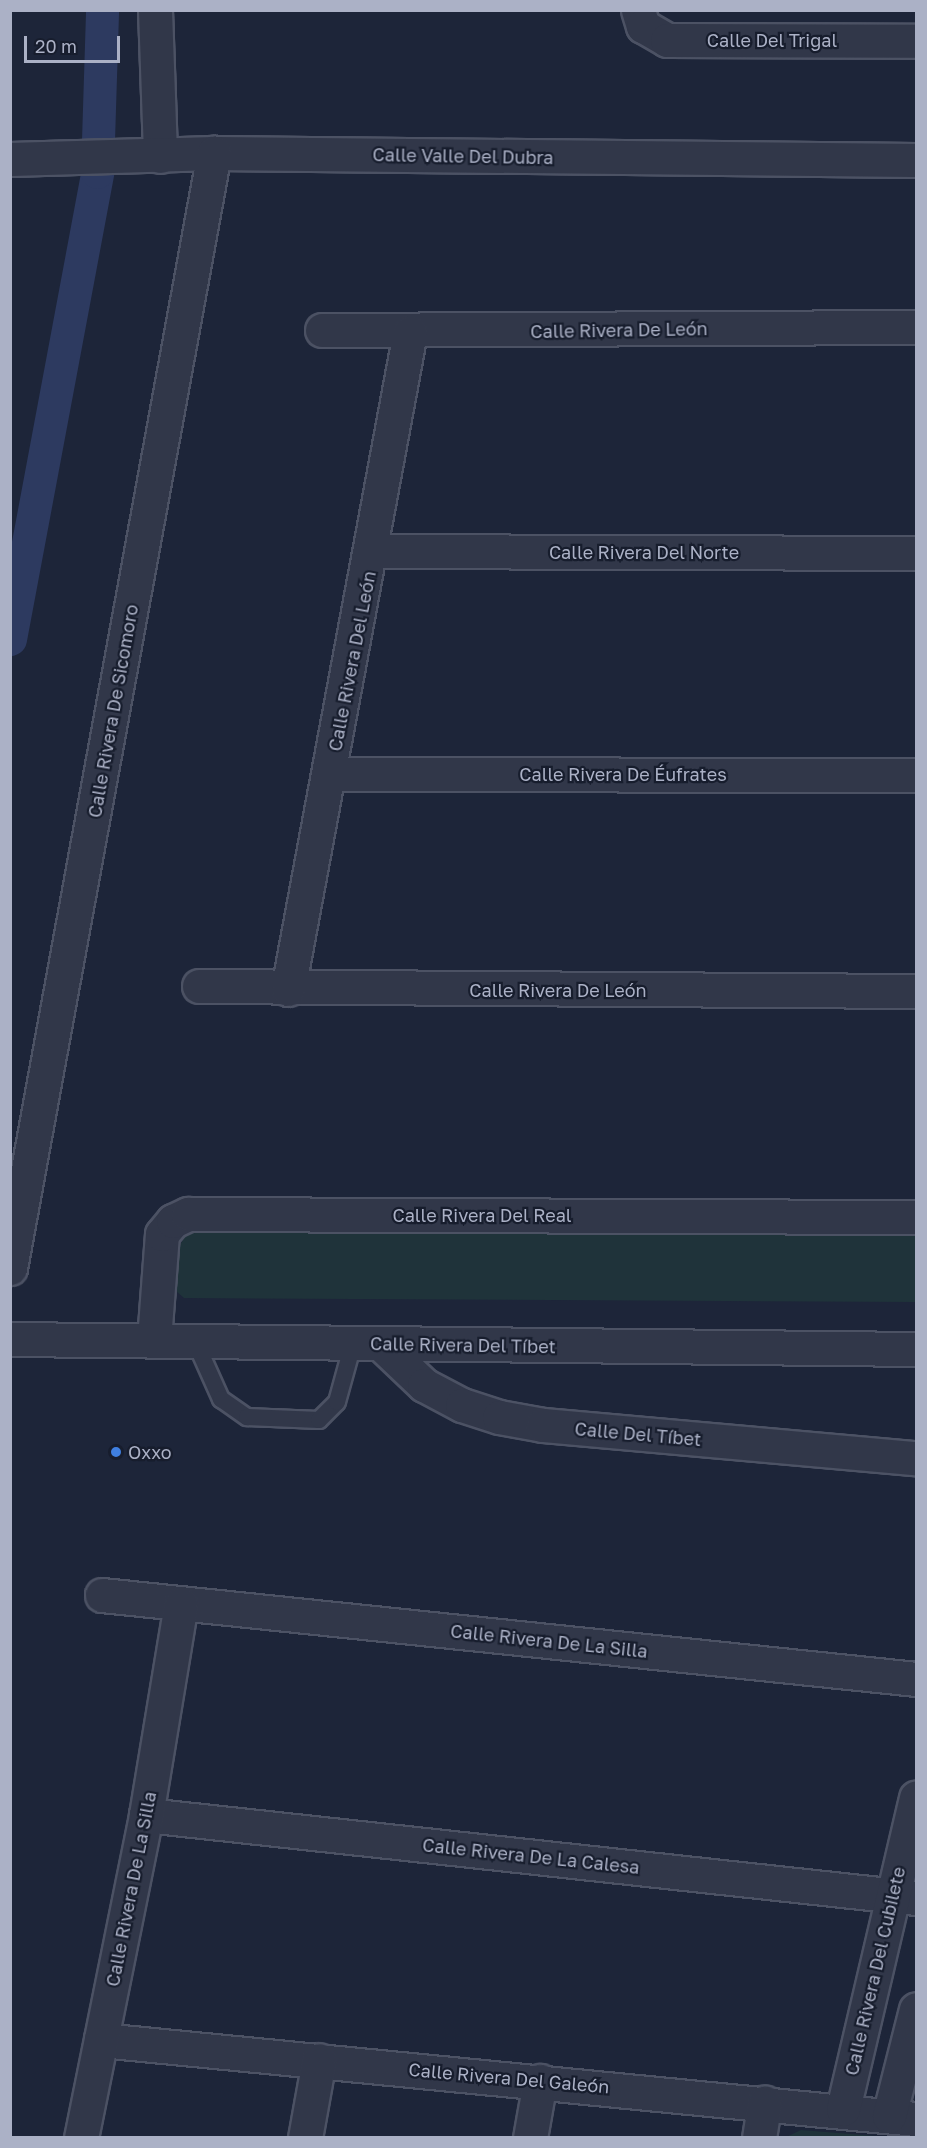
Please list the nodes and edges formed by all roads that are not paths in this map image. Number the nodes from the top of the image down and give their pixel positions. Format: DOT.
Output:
graph roads {
  1 [pos="154,10"];
  2 [pos="638,13"];
  3 [pos="916,41"];
  4 [pos="214,153"];
  5 [pos="147,156"];
  6 [pos="10,159"];
  7 [pos="916,160"];
  8 [pos="916,327"];
  9 [pos="322,330"];
  10 [pos="410,332"];
  11 [pos="372,551"];
  12 [pos="916,553"];
  13 [pos="330,774"];
  14 [pos="916,775"];
  15 [pos="199,986"];
  16 [pos="288,989"];
  17 [pos="916,992"];
  18 [pos="916,1217"];
  19 [pos="10,1268"];
  20 [pos="10,1339"];
  21 [pos="154,1340"];
  22 [pos="195,1341"];
  23 [pos="368,1344"];
  24 [pos="916,1348"];
  25 [pos="916,1458"];
  26 [pos="102,1595"];
  27 [pos="181,1604"];
  28 [pos="916,1679"];
  29 [pos="916,1797"];
  30 [pos="146,1815"];
  31 [pos="904,1897"];
  32 [pos="916,2008"];
  33 [pos="101,2040"];
  34 [pos="319,2060"];
  35 [pos="540,2081"];
  36 [pos="765,2102"];
  37 [pos="843,2109"];
  38 [pos="903,2117"];
  39 [pos="81,2138"];
  40 [pos="306,2138"];
  41 [pos="530,2138"];
  42 [pos="759,2138"];
  1 -- 5 [label="street"];
  2 -- 3 [label="street, Calle Del Trigal"];
  4 -- 5 [label="street, Calle Valle Del Dubra"];
  4 -- 7 [label="street, Calle Valle Del Dubra"];
  4 -- 19 [label="street, Calle Rivera De Sicomoro"];
  5 -- 6 [label="street, Calle Valle Del Dubra"];
  8 -- 10 [label="street, Calle Rivera De León"];
  9 -- 10 [label="street, Calle Rivera De León"];
  10 -- 11 [label="street, Calle Rivera Del León"];
  11 -- 12 [label="street, Calle Rivera Del Norte"];
  11 -- 13 [label="street, Calle Rivera Del León"];
  13 -- 14 [label="street, Calle Rivera De Éufrates"];
  13 -- 16 [label="street, Calle Rivera Del León"];
  15 -- 16 [label="street, Calle Rivera De León"];
  16 -- 17 [label="street, Calle Rivera De León"];
  18 -- 21 [label="street, Calle Rivera Del Real"];
  20 -- 21 [label="street, Calle Rivera Del Tíbet"];
  21 -- 22 [label="street, Calle Rivera Del Tíbet"];
  22 -- 23 [label="street, Calle Rivera Del Tíbet"];
  22 -- 23 [label="lane"];
  23 -- 24 [label="street, Calle Rivera Del Tíbet"];
  23 -- 25 [label="street, Calle Del Tíbet"];
  26 -- 27 [label="street, Calle Rivera De La Silla"];
  27 -- 28 [label="street, Calle Rivera De La Silla"];
  27 -- 30 [label="street, Calle Rivera De La Silla"];
  29 -- 31 [label="street, Calle Rivera Del Cubilete"];
  30 -- 31 [label="street, Calle Rivera De La Calesa"];
  30 -- 33 [label="street, Calle Rivera De La Silla"];
  31 -- 37 [label="street, Calle Rivera Del Cubilete"];
  32 -- 38 [label="street"];
  33 -- 34 [label="street, Calle Rivera Del Galeón"];
  33 -- 39 [label="street, Calle Rivera De La Silla"];
  34 -- 35 [label="street, Calle Rivera Del Galeón"];
  34 -- 40 [label="street"];
  35 -- 36 [label="street, Calle Rivera Del Galeón"];
  35 -- 41 [label="street"];
  36 -- 37 [label="street, Calle Rivera Del Galeón"];
  36 -- 42 [label="street"];
  37 -- 38 [label="street, Calle Rivera Del Galeón"];
}
